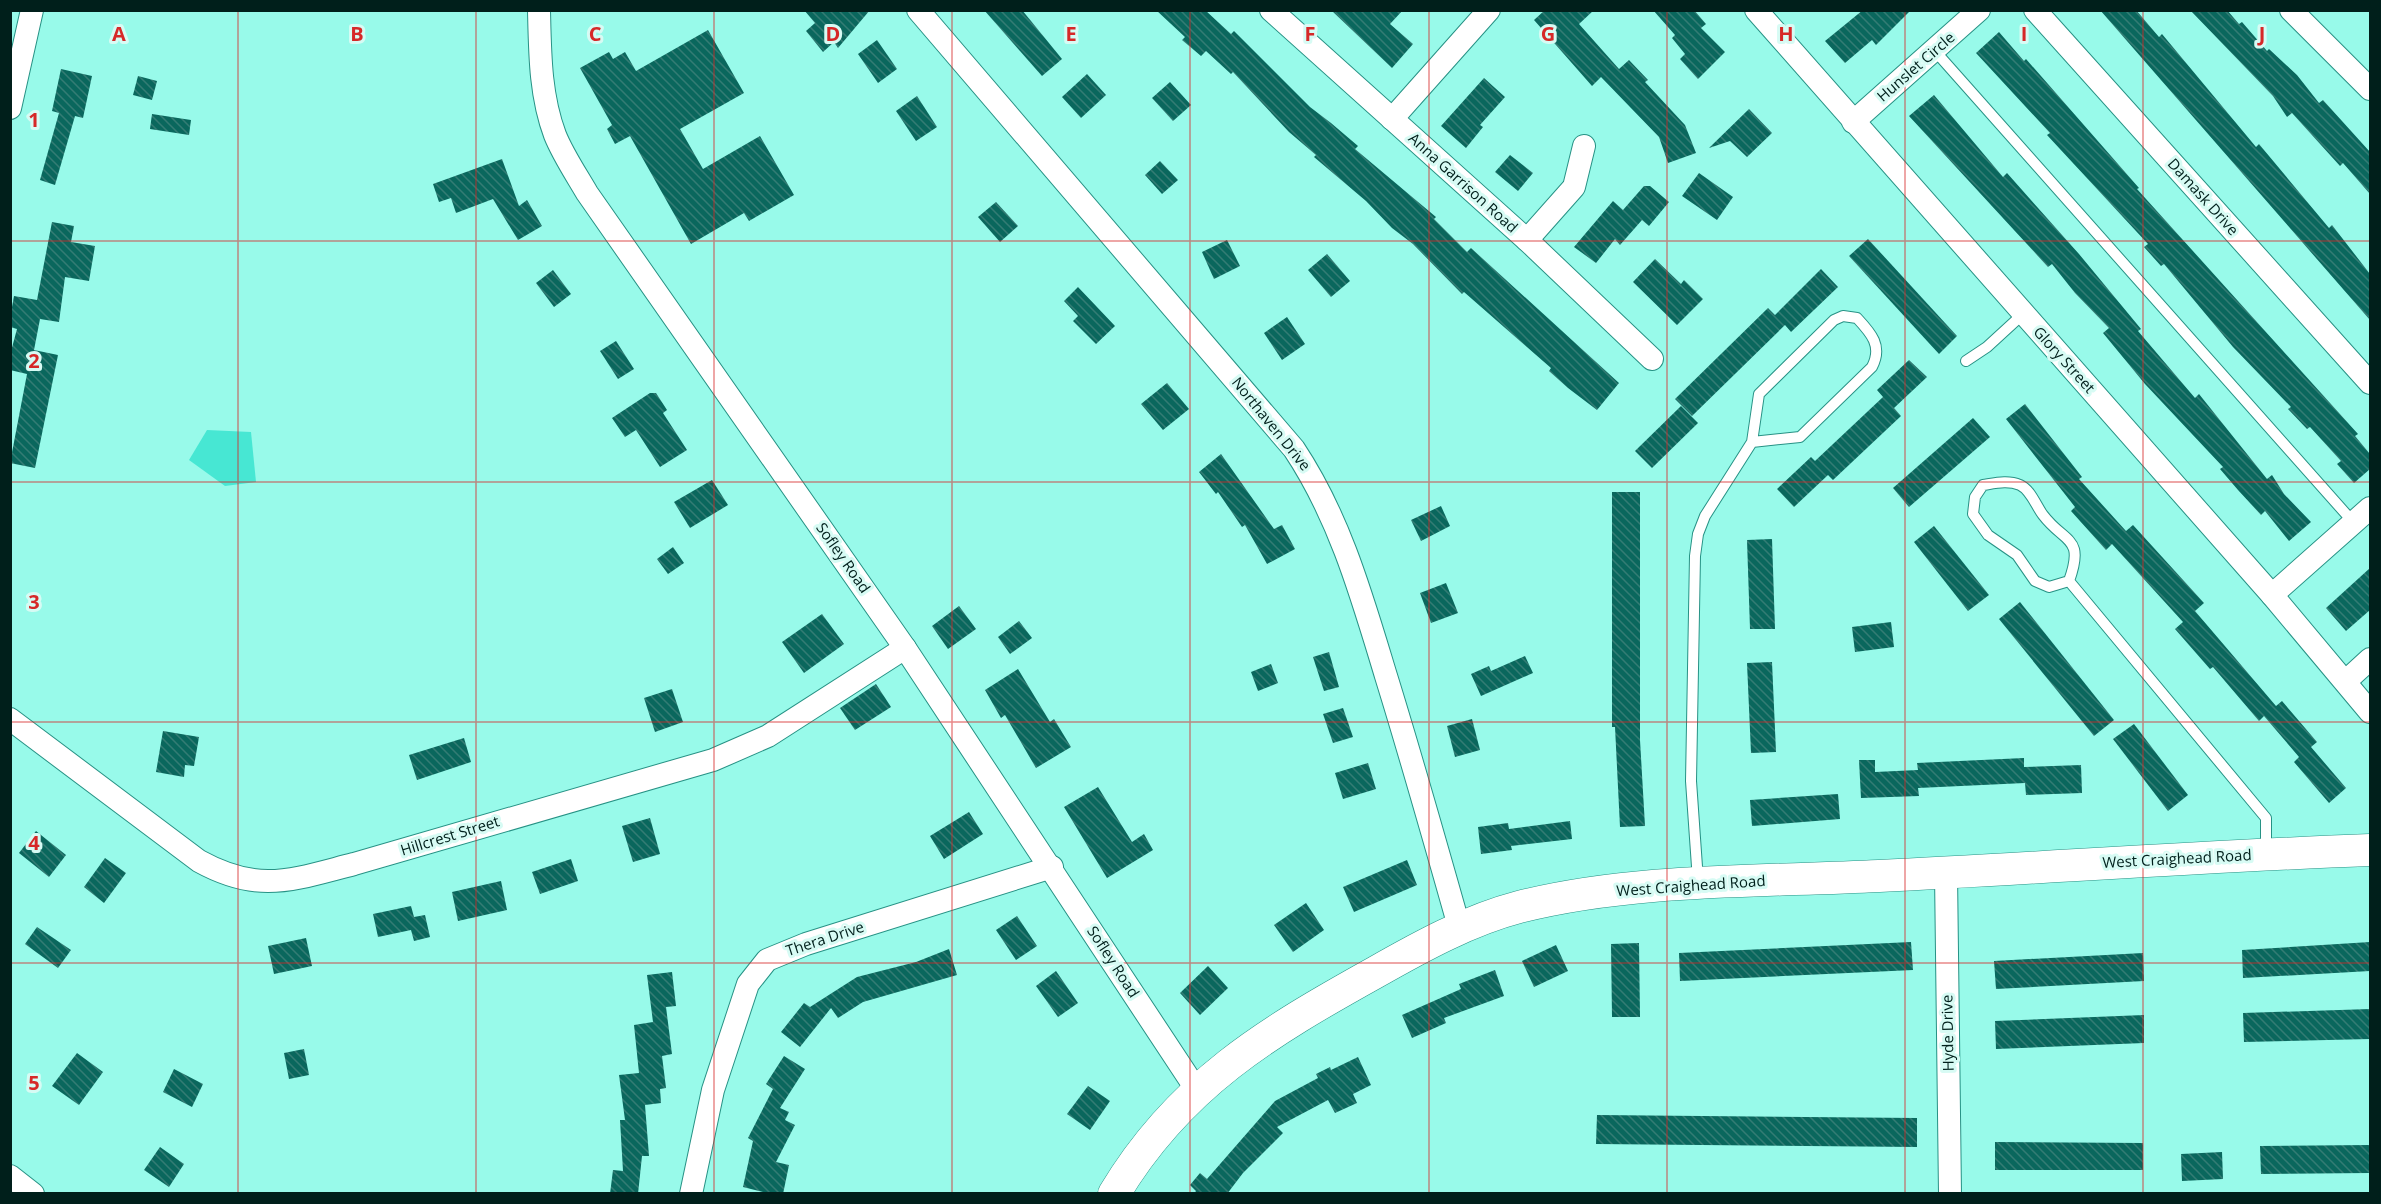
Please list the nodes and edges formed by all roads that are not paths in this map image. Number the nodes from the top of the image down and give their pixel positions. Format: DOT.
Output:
graph roads {
  1 [pos="32,10"];
  2 [pos="539,10"];
  3 [pos="918,10"];
  4 [pos="1271,10"];
  5 [pos="1490,10"];
  6 [pos="1979,10"];
  7 [pos="2035,10"];
  8 [pos="2291,10"];
  9 [pos="1756,11"];
  10 [pos="1935,51"];
  11 [pos="2370,89"];
  12 [pos="10,108"];
  13 [pos="1392,119"];
  14 [pos="1853,122"];
  15 [pos="1584,146"];
  16 [pos="1527,240"];
  17 [pos="2023,314"];
  18 [pos="1652,359"];
  19 [pos="1966,361"];
  20 [pos="2370,383"];
  21 [pos="1752,442"];
  22 [pos="2362,516"];
  23 [pos="2069,581"];
  24 [pos="2272,595"];
  25 [pos="905,648"];
  26 [pos="2370,659"];
  27 [pos="2346,681"];
  28 [pos="2370,712"];
  29 [pos="10,719"];
  30 [pos="2370,850"];
  31 [pos="2266,854"];
  32 [pos="1052,867"];
  33 [pos="1946,873"];
  34 [pos="1698,885"];
  35 [pos="1460,930"];
  36 [pos="1196,1089"];
  37 [pos="10,1176"];
  38 [pos="33,1194"];
  39 [pos="691,1194"];
  40 [pos="1114,1194"];
  41 [pos="1950,1194"];
  1 -- 12 [label="street"];
  2 -- 25 [label="street, Sofley Road"];
  3 -- 35 [label="street, Northaven Drive"];
  4 -- 13 [label="street, Anna Garrison Road"];
  5 -- 13 [label="street"];
  6 -- 10 [label="street, Hunslet Circle"];
  7 -- 20 [label="street, Damask Drive"];
  8 -- 11 [label="street"];
  9 -- 14 [label="street, Glory Street"];
  10 -- 14 [label="street, Hunslet Circle"];
  10 -- 22 [label="lane"];
  13 -- 16 [label="street, Anna Garrison Road"];
  14 -- 17 [label="street, Glory Street"];
  15 -- 16 [label="street"];
  16 -- 18 [label="street, Anna Garrison Road"];
  17 -- 19 [label="lane"];
  17 -- 24 [label="street, Glory Street"];
  21 -- 21 [label="lane"];
  21 -- 34 [label="lane"];
  22 -- 24 [label="street"];
  23 -- 23 [label="lane"];
  23 -- 31 [label="lane"];
  24 -- 27 [label="street, Glory Street"];
  25 -- 29 [label="street, Hillcrest Street"];
  25 -- 32 [label="street, Sofley Road"];
  26 -- 27 [label="street"];
  27 -- 28 [label="street, Glory Street"];
  30 -- 31 [label="street, West Craighead Road"];
  31 -- 33 [label="street, West Craighead Road"];
  32 -- 36 [label="street, Sofley Road"];
  32 -- 39 [label="street, Thera Drive"];
  33 -- 34 [label="street, West Craighead Road"];
  33 -- 41 [label="street, Hyde Drive"];
  34 -- 35 [label="street, West Craighead Road"];
  35 -- 36 [label="street, West Craighead Road"];
  36 -- 40 [label="street, West Craighead Road"];
  37 -- 38 [label="street"];
}
